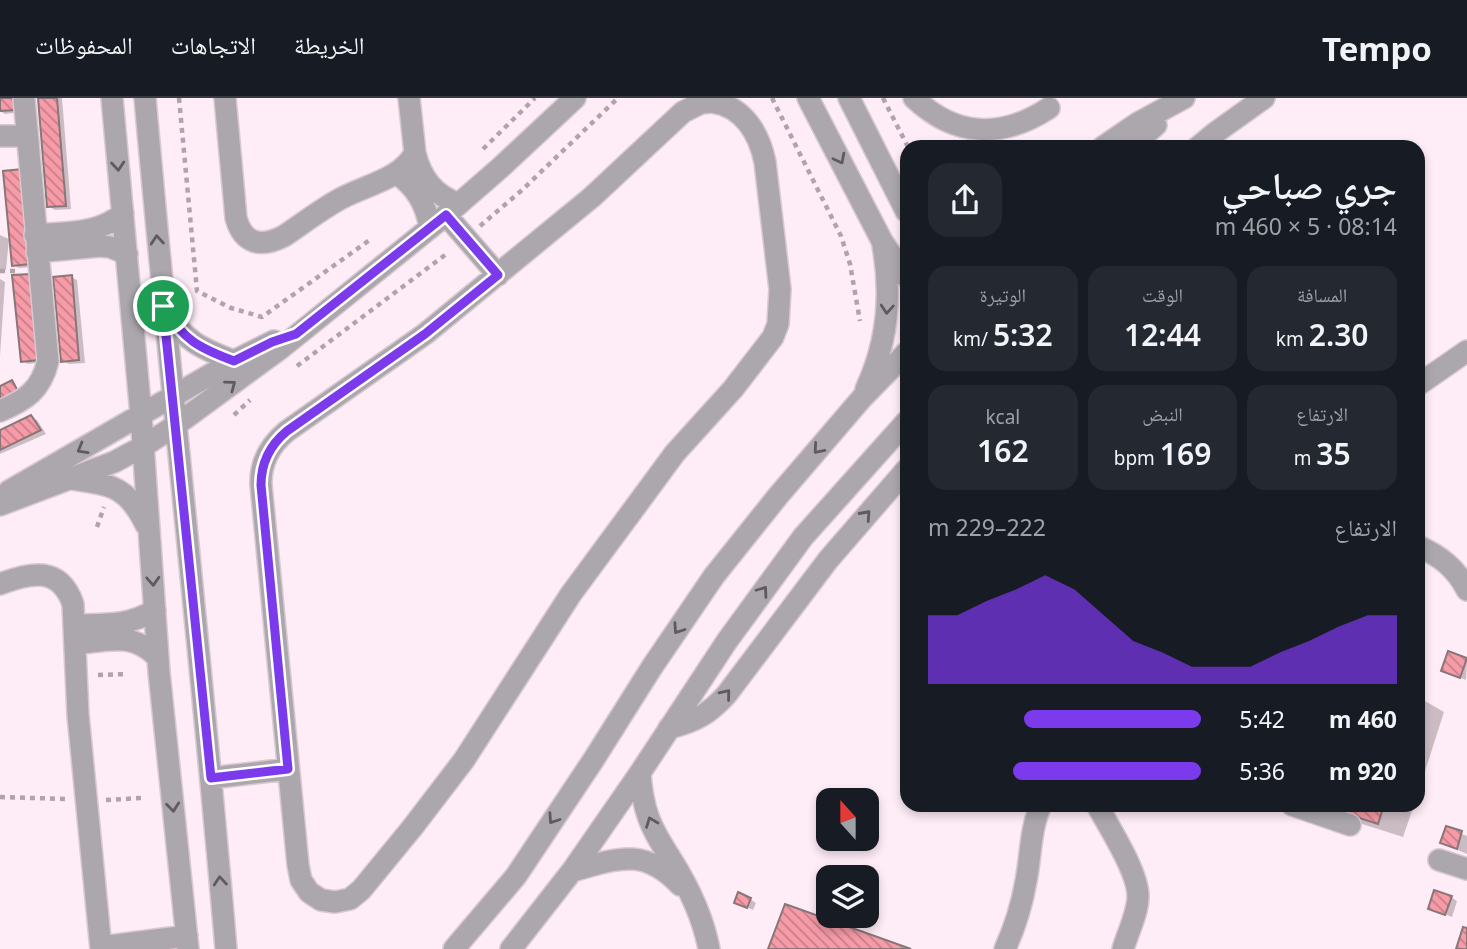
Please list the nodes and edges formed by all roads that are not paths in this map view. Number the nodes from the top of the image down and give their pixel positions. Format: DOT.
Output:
graph roads {
  1 [pos="24,98"];
  2 [pos="112,98"];
  3 [pos="145,98"];
  4 [pos="225,98"];
  5 [pos="408,98"];
  6 [pos="575,98"];
  7 [pos="808,98"];
  8 [pos="849,98"];
  9 [pos="914,98"];
  10 [pos="1185,98"];
  11 [pos="1264,98"];
  12 [pos="1049,108"];
  13 [pos="0,136"];
  14 [pos="27,136"];
  15 [pos="1113,140"];
  16 [pos="1138,140"];
  17 [pos="1212,140"];
  18 [pos="415,153"];
  19 [pos="396,173"];
  20 [pos="900,199"];
  21 [pos="122,213"];
  22 [pos="445,215"];
  23 [pos="882,241"];
  24 [pos="36,244"];
  25 [pos="127,254"];
  26 [pos="900,268"];
  27 [pos="498,275"];
  28 [pos="163,306"];
  29 [pos="296,334"];
  30 [pos="1467,351"];
  31 [pos="900,359"];
  32 [pos="234,361"];
  33 [pos="1425,380"];
  34 [pos="173,397"];
  35 [pos="862,398"];
  36 [pos="0,411"];
  37 [pos="141,415"];
  38 [pos="176,425"];
  39 [pos="900,429"];
  40 [pos="144,446"];
  41 [pos="900,477"];
  42 [pos="69,479"];
  43 [pos="0,497"];
  44 [pos="0,505"];
  45 [pos="150,533"];
  46 [pos="1425,550"];
  47 [pos="0,584"];
  48 [pos="1467,590"];
  49 [pos="155,610"];
  50 [pos="74,634"];
  51 [pos="157,657"];
  52 [pos="669,728"];
  53 [pos="288,769"];
  54 [pos="640,773"];
  55 [pos="211,778"];
  56 [pos="1039,812"];
  57 [pos="1101,812"];
  58 [pos="1312,812"];
  59 [pos="1350,825"];
  60 [pos="1439,860"];
  61 [pos="1467,869"];
  62 [pos="572,871"];
  63 [pos="516,876"];
  64 [pos="694,903"];
  65 [pos="187,942"];
  66 [pos="101,948"];
  67 [pos="226,949"];
  68 [pos="454,949"];
  69 [pos="473,949"];
  70 [pos="511,949"];
  71 [pos="709,949"];
  72 [pos="1004,949"];
  73 [pos="1123,949"];
  1 -- 14 [label="street"];
  2 -- 21 [label="street, one-way"];
  28 -- 3 [label="street, one-way"];
  4 -- 19 [label="street"];
  5 -- 18 [label="street"];
  6 -- 22 [label="street"];
  7 -- 23 [label="street, one-way"];
  8 -- 20 [label="street"];
  9 -- 12 [label="street"];
  10 -- 15 [label="street"];
  10 -- 16 [label="street"];
  11 -- 17 [label="street"];
  13 -- 14 [label="street"];
  14 -- 24 [label="street"];
  18 -- 19 [label="street"];
  18 -- 22 [label="street"];
  19 -- 22 [label="street"];
  21 -- 24 [label="street"];
  21 -- 25 [label="street"];
  22 -- 27 [label="street"];
  22 -- 29 [label="street"];
  23 -- 26 [label="street"];
  23 -- 35 [label="street, one-way"];
  24 -- 25 [label="street"];
  24 -- 36 [label="street"];
  25 -- 37 [label="street"];
  27 -- 53 [label="street"];
  27 -- 53 [label="street"];
  28 -- 32 [label="street"];
  28 -- 34 [label="street"];
  29 -- 32 [label="street"];
  38 -- 29 [label="street, one-way"];
  30 -- 33 [label="street"];
  31 -- 35 [label="street"];
  32 -- 34 [label="street"];
  34 -- 37 [label="street"];
  34 -- 38 [label="street"];
  35 -- 63 [label="street, one-way"];
  37 -- 40 [label="street"];
  37 -- 43 [label="street, one-way"];
  38 -- 40 [label="street"];
  38 -- 55 [label="street"];
  52 -- 39 [label="street, one-way"];
  40 -- 42 [label="street"];
  40 -- 45 [label="street"];
  52 -- 41 [label="street, one-way"];
  42 -- 44 [label="street"];
  42 -- 45 [label="street"];
  45 -- 49 [label="street, one-way"];
  46 -- 48 [label="street"];
  47 -- 50 [label="street"];
  49 -- 50 [label="street"];
  49 -- 51 [label="street"];
  50 -- 51 [label="street"];
  50 -- 66 [label="street"];
  51 -- 65 [label="street, one-way"];
  52 -- 54 [label="street"];
  53 -- 55 [label="street"];
  54 -- 62 [label="street"];
  64 -- 54 [label="street, one-way"];
  67 -- 55 [label="street, one-way"];
  56 -- 72 [label="street"];
  57 -- 73 [label="street"];
  58 -- 59 [label="street"];
  60 -- 61 [label="street"];
  62 -- 64 [label="street"];
  62 -- 70 [label="street"];
  63 -- 68 [label="street"];
  63 -- 69 [label="street"];
  64 -- 71 [label="street"];
  65 -- 66 [label="street"];
}
